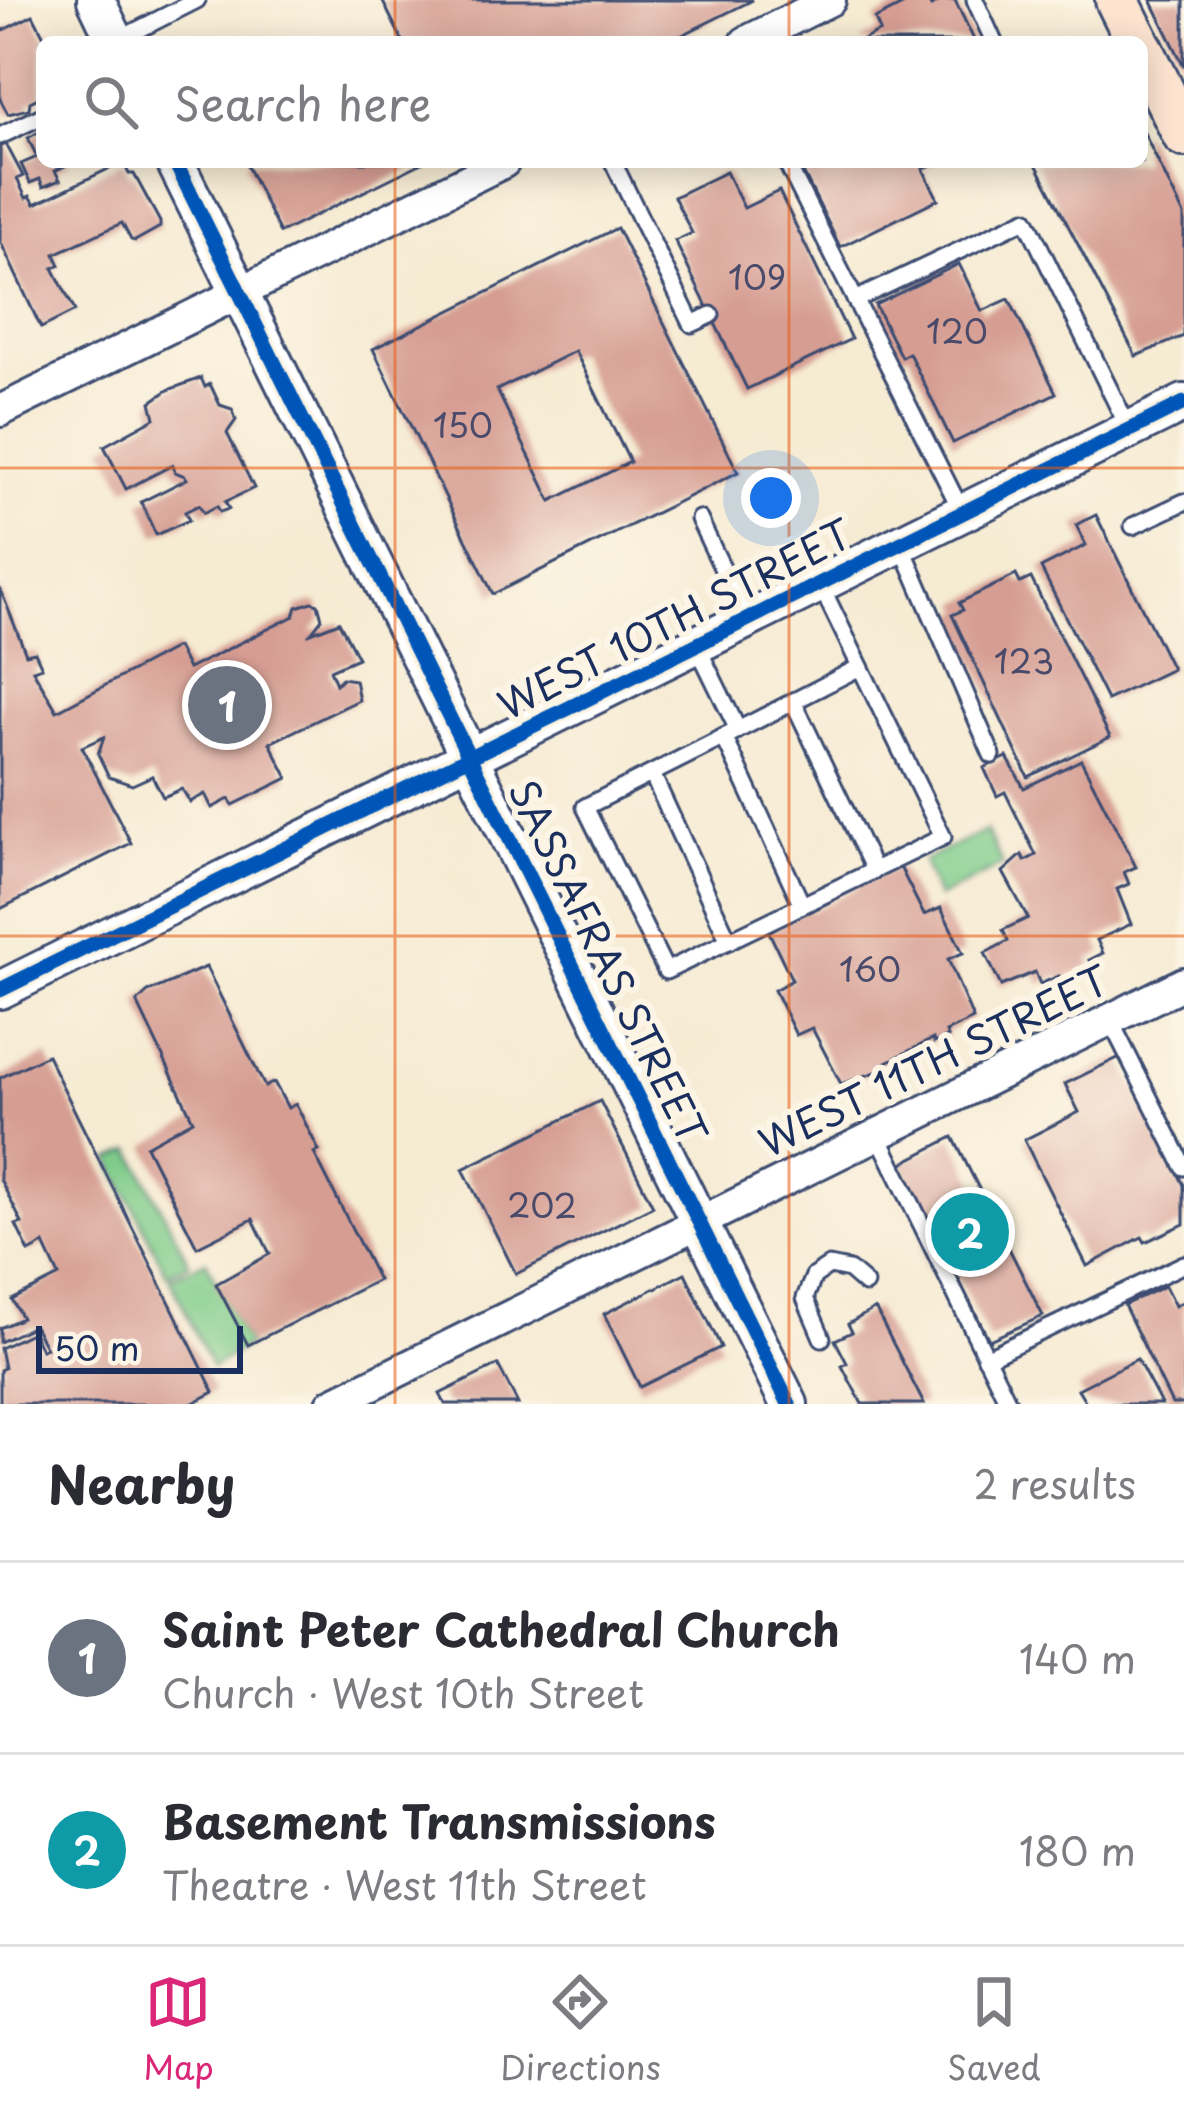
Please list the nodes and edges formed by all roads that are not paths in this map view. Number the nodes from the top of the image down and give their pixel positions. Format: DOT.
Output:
graph roads {
  1 [pos="96,0"];
  2 [pos="197,0"];
  3 [pos="830,0"];
  4 [pos="975,0"];
  5 [pos="1118,0"];
  6 [pos="173,5"];
  7 [pos="113,36"];
  8 [pos="125,36"];
  9 [pos="758,36"];
  10 [pos="991,36"];
  11 [pos="1135,36"];
  12 [pos="1148,62"];
  13 [pos="36,119"];
  14 [pos="1184,135"];
  15 [pos="0,136"];
  16 [pos="178,168"];
  17 [pos="492,168"];
  18 [pos="616,168"];
  19 [pos="789,168"];
  20 [pos="240,294"];
  21 [pos="855,300"];
  22 [pos="711,315"];
  23 [pos="1184,403"];
  24 [pos="0,411"];
  25 [pos="1130,430"];
  26 [pos="1184,502"];
  27 [pos="963,513"];
  28 [pos="699,519"];
  29 [pos="1133,526"];
  30 [pos="901,544"];
  31 [pos="820,584"];
  32 [pos="747,621"];
  33 [pos="697,646"];
  34 [pos="860,667"];
  35 [pos="794,701"];
  36 [pos="731,733"];
  37 [pos="992,755"];
  38 [pos="471,759"];
  39 [pos="652,774"];
  40 [pos="874,870"];
  41 [pos="802,905"];
  42 [pos="729,941"];
  43 [pos="1184,983"];
  44 [pos="0,990"];
  45 [pos="1110,1019"];
  46 [pos="877,1133"];
  47 [pos="1184,1167"];
  48 [pos="698,1220"];
  49 [pos="1184,1264"];
  50 [pos="865,1284"];
  51 [pos="822,1338"];
  52 [pos="986,1358"];
  53 [pos="332,1404"];
  54 [pos="789,1404"];
  55 [pos="1009,1404"];
  1 -- 7 [label="street"];
  2 -- 6 [label="lane"];
  3 -- 9 [label="street"];
  4 -- 10 [label="lane"];
  5 -- 11 [label="main road"];
  6 -- 8 [label="lane"];
  12 -- 14 [label="main road"];
  13 -- 15 [label="lane"];
  16 -- 20 [label="street, SASSAFRAS STREET"];
  17 -- 20 [label="street"];
  18 -- 22 [label="lane"];
  19 -- 21 [label="lane"];
  20 -- 24 [label="street"];
  20 -- 38 [label="street, SASSAFRAS STREET"];
  21 -- 25 [label="lane"];
  21 -- 27 [label="lane"];
  23 -- 25 [label="street, WEST 10TH STREET"];
  25 -- 27 [label="street, WEST 10TH STREET"];
  26 -- 29 [label="lane"];
  27 -- 30 [label="street, WEST 10TH STREET"];
  28 -- 32 [label="lane"];
  30 -- 31 [label="street, WEST 10TH STREET"];
  30 -- 37 [label="lane"];
  31 -- 32 [label="street, WEST 10TH STREET"];
  31 -- 34 [label="lane"];
  32 -- 33 [label="street, WEST 10TH STREET"];
  33 -- 36 [label="lane"];
  33 -- 38 [label="street, WEST 10TH STREET"];
  34 -- 35 [label="lane"];
  34 -- 40 [label="lane"];
  35 -- 36 [label="lane"];
  35 -- 40 [label="lane"];
  36 -- 39 [label="lane"];
  36 -- 41 [label="lane"];
  38 -- 44 [label="street, WEST 10TH STREET"];
  38 -- 48 [label="street, SASSAFRAS STREET"];
  39 -- 42 [label="lane"];
  39 -- 42 [label="lane"];
  40 -- 41 [label="lane"];
  41 -- 42 [label="lane"];
  43 -- 45 [label="street, WEST 11TH STREET"];
  45 -- 46 [label="street, WEST 11TH STREET"];
  45 -- 47 [label="lane"];
  46 -- 48 [label="street, WEST 11TH STREET"];
  46 -- 52 [label="lane"];
  48 -- 53 [label="street, WEST 11TH STREET"];
  48 -- 54 [label="street, SASSAFRAS STREET"];
  49 -- 52 [label="lane"];
  50 -- 51 [label="lane"];
  52 -- 55 [label="lane"];
}
